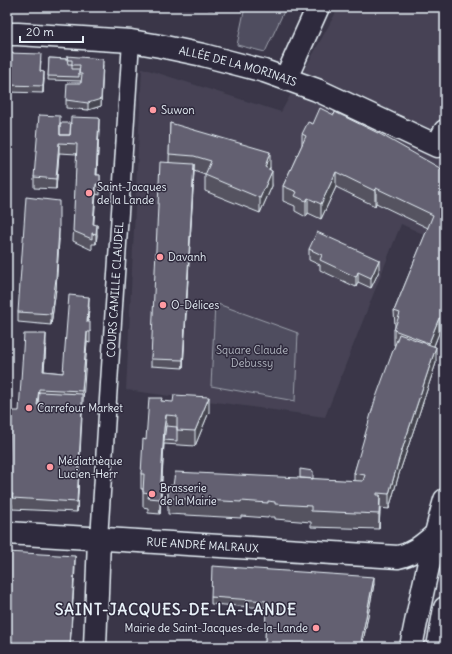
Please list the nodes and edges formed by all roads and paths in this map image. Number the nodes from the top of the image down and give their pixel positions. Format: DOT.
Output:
graph roads {
  1 [pos="318,7"];
  2 [pos="7,34"];
  3 [pos="131,41"];
  4 [pos="286,78"];
  5 [pos="445,131"];
  6 [pos="445,500"];
  7 [pos="7,533"];
  8 [pos="435,535"];
  9 [pos="99,539"];
  10 [pos="445,608"];
  11 [pos="94,647"];
  12 [pos="412,647"];
  13 [pos="438,647"];
  1 -- 4 [label="street"];
  2 -- 3 [label="street, ALLÉE DE LA MORINAIS"];
  3 -- 4 [label="street, ALLÉE DE LA MORINAIS"];
  3 -- 9 [label="street, COURS CAMILLE CLAUDEL"];
  4 -- 5 [label="street, ALLÉE DE LA MORINAIS"];
  6 -- 8 [label="street"];
  7 -- 9 [label="street, RUE ANDRÉ MALRAUX"];
  8 -- 9 [label="street, RUE ANDRÉ MALRAUX"];
  8 -- 12 [label="street"];
  9 -- 11 [label="street"];
  10 -- 13 [label="street"];
}
